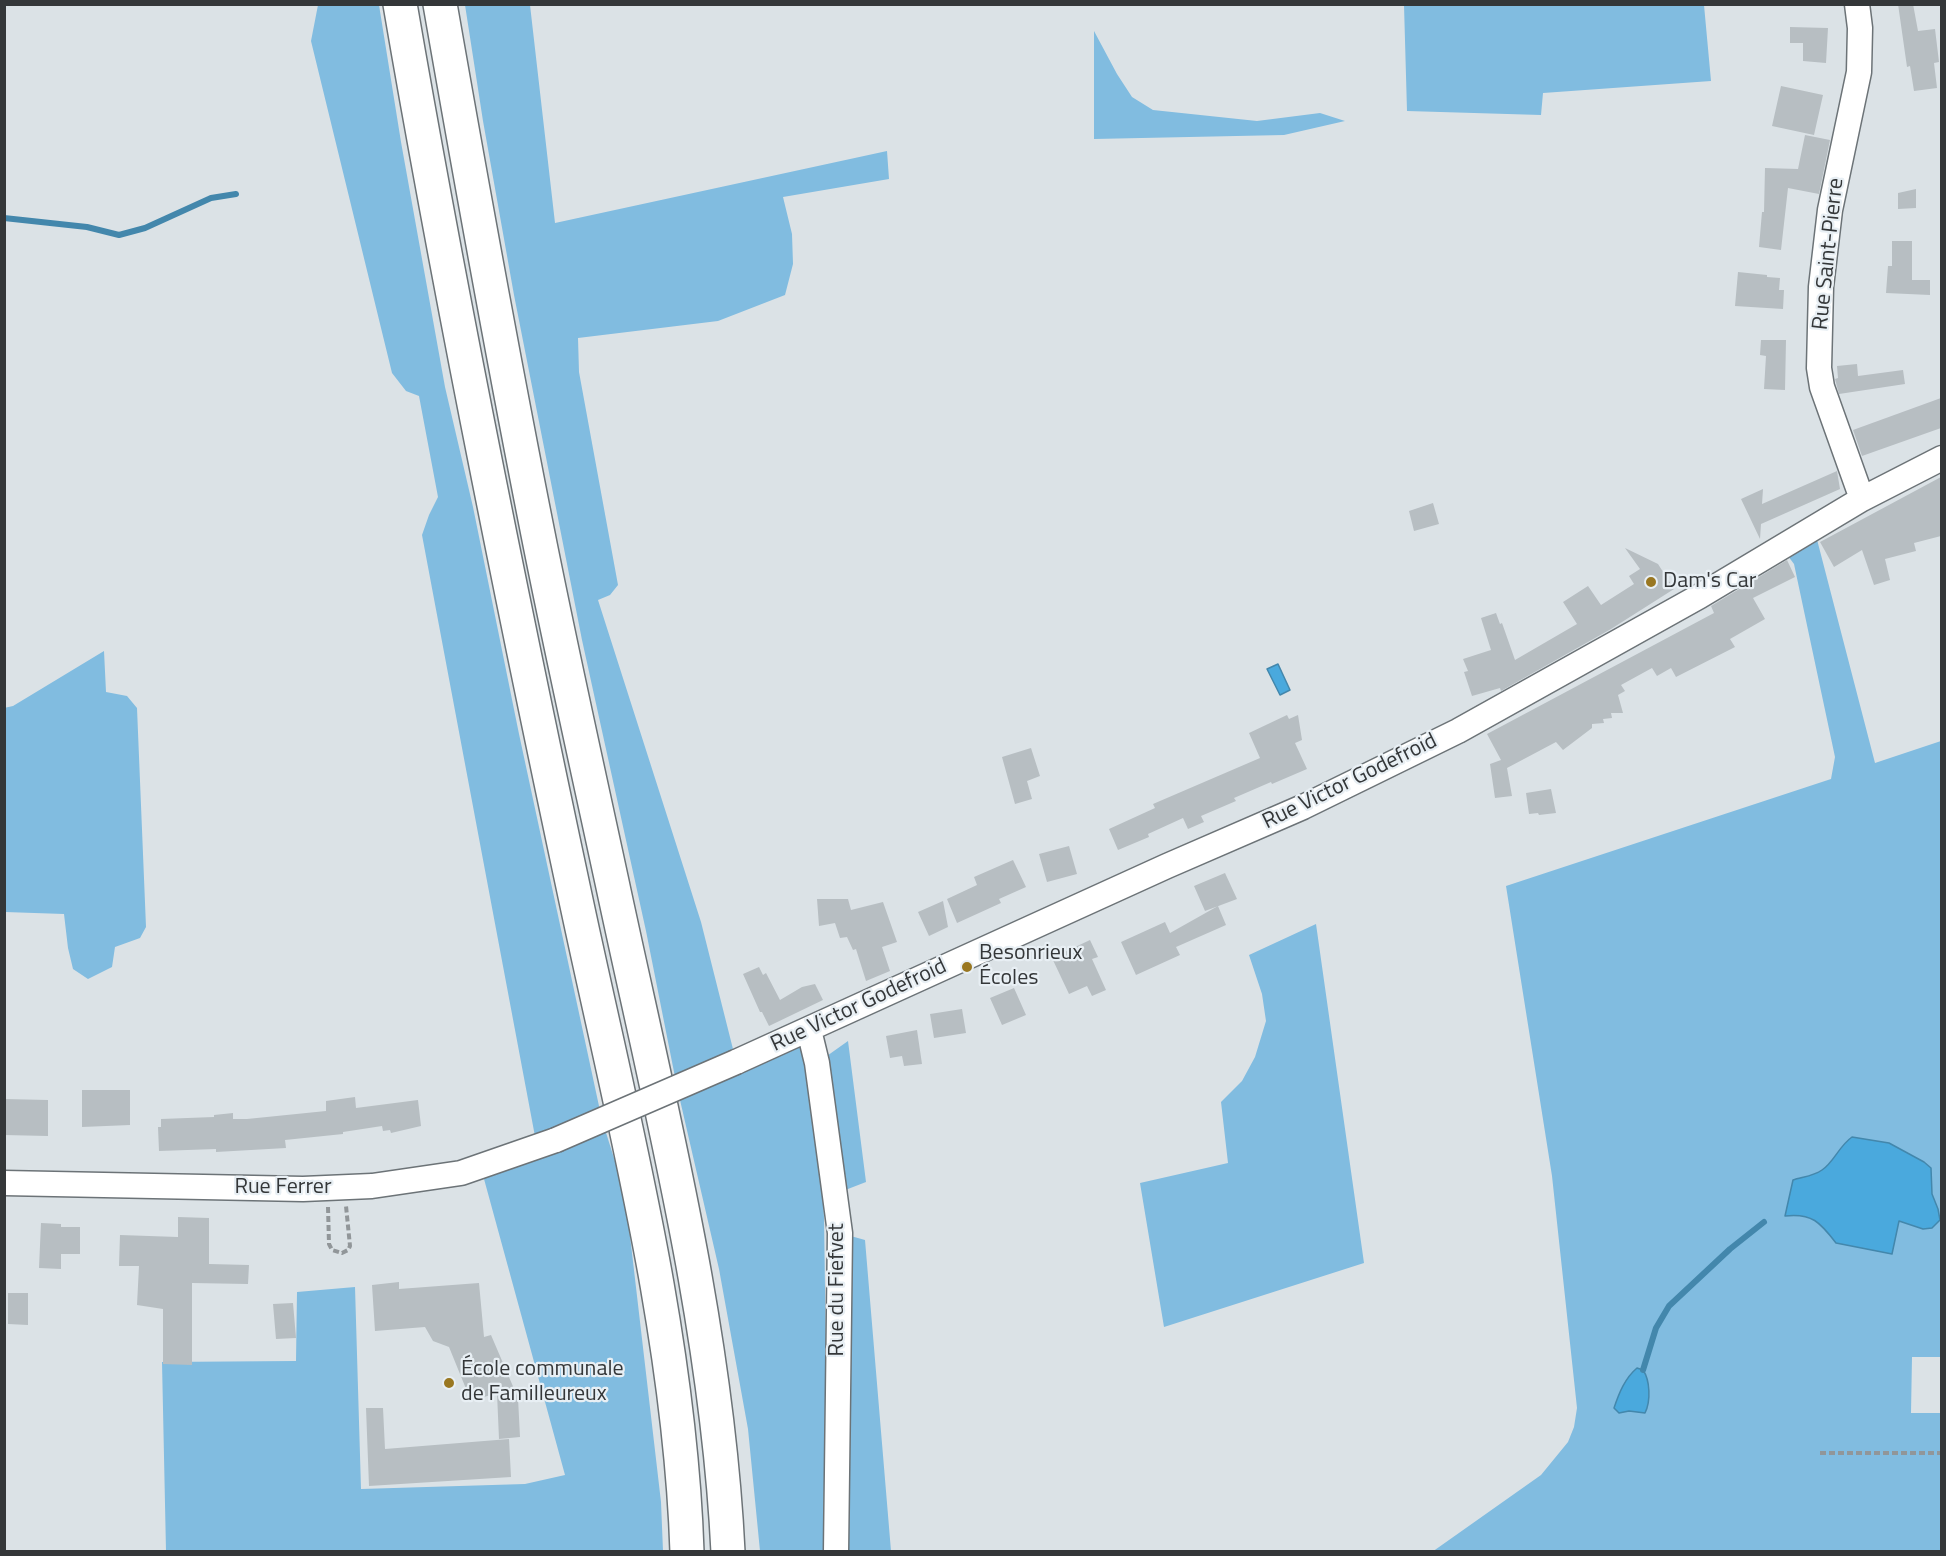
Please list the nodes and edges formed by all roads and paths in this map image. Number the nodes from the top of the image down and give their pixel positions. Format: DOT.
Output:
graph roads {
  1 [pos="400,4"];
  2 [pos="440,4"];
  3 [pos="1857,4"];
  4 [pos="1941,458"];
  5 [pos="1862,500"];
  6 [pos="809,1030"];
  7 [pos="556,1140"];
  8 [pos="4,1183"];
  9 [pos="347,1188"];
  10 [pos="317,1189"];
  11 [pos="1820,1453"];
  12 [pos="1941,1453"];
  13 [pos="687,1551"];
  14 [pos="728,1551"];
  15 [pos="836,1551"];
  1 -- 13 [label="highway"];
  2 -- 14 [label="highway"];
  3 -- 5 [label="street, Rue Saint-Pierre"];
  4 -- 5 [label="street, Rue Victor Godefroid"];
  5 -- 6 [label="street, Rue Victor Godefroid"];
  6 -- 7 [label="street, Rue Victor Godefroid, bridge"];
  6 -- 15 [label="street, Rue du Fiefvet"];
  7 -- 9 [label="street, Rue Ferrer"];
  8 -- 10 [label="street, Rue Ferrer"];
  9 -- 10 [label="street, Rue Ferrer"];
  9 -- 10 [label="path"];
  11 -- 12 [label="path"];
}
